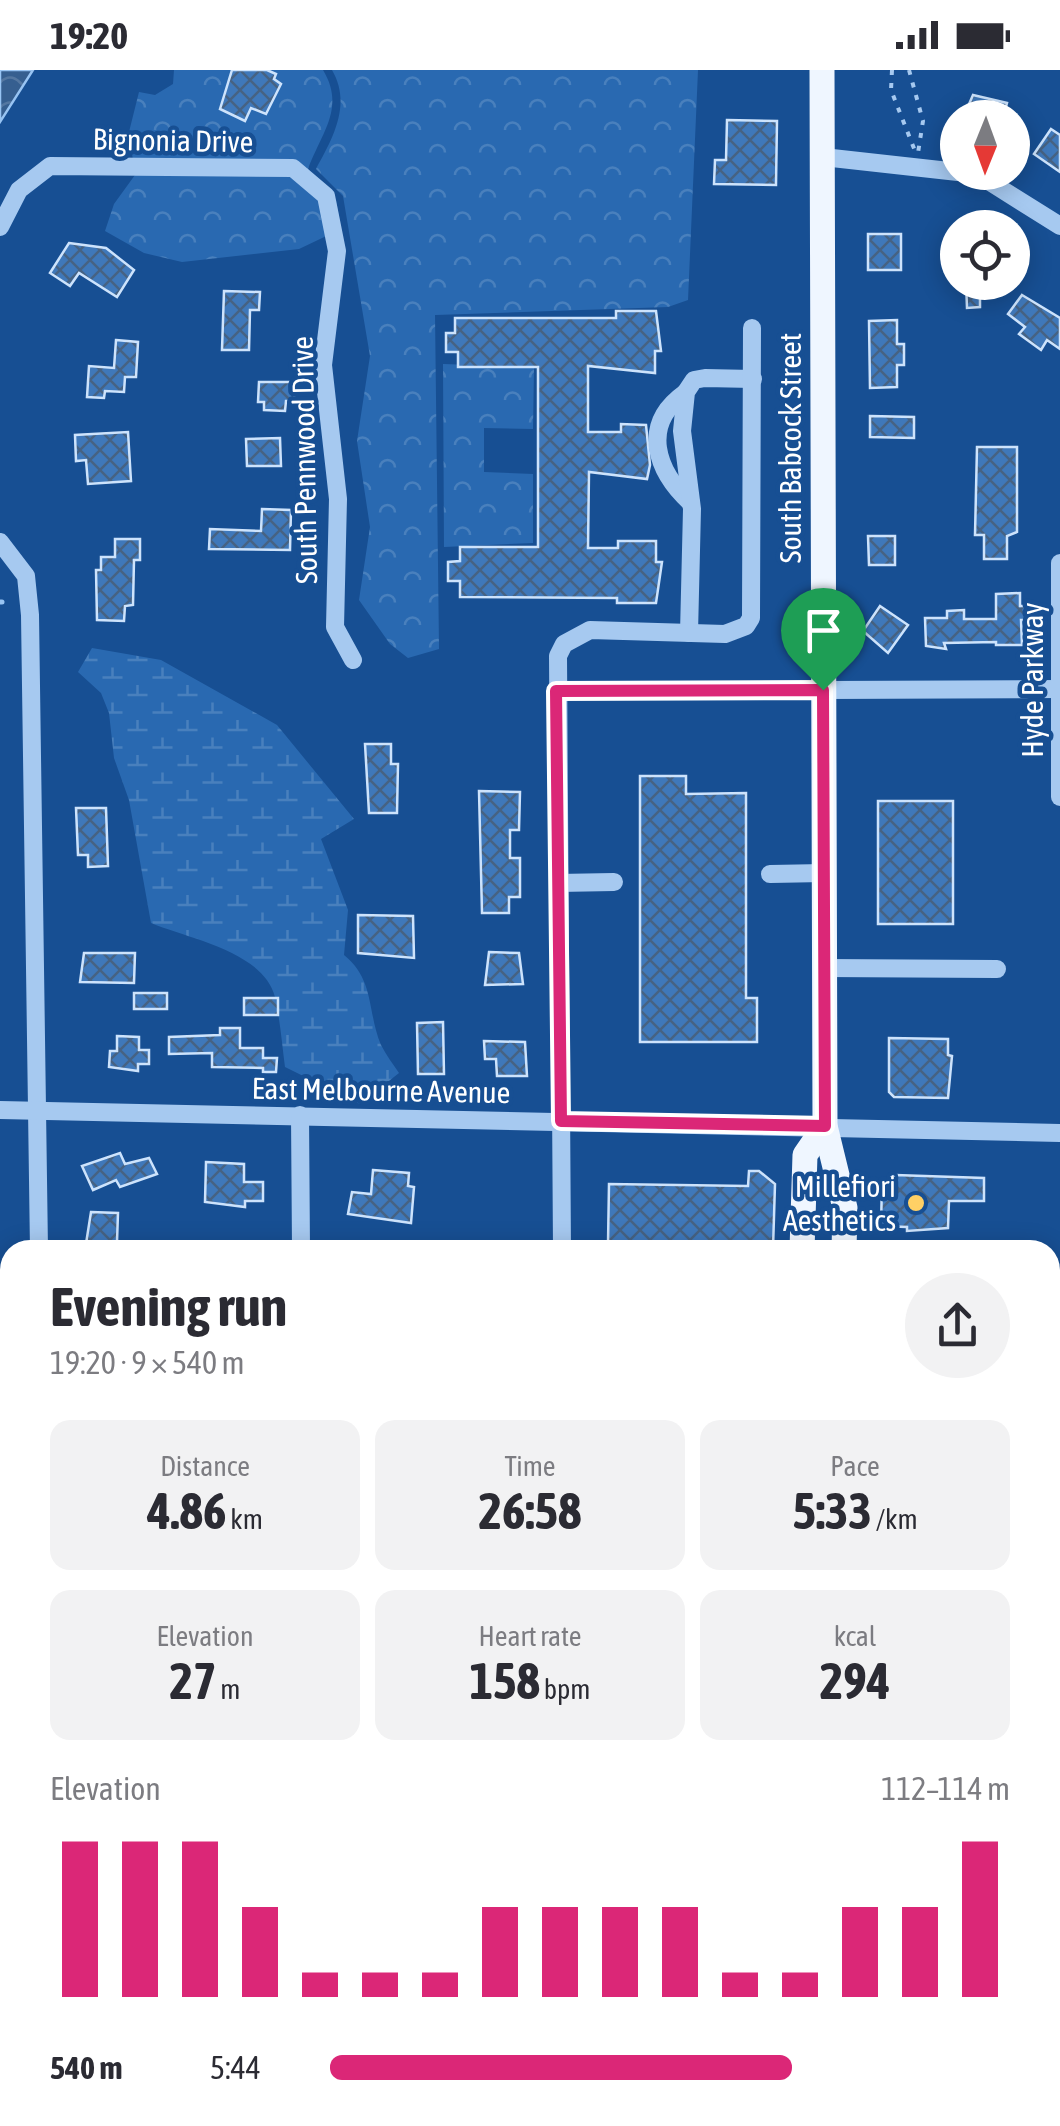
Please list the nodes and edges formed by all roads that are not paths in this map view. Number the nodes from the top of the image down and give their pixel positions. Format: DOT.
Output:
graph roads {
  1 [pos="822,70"];
  2 [pos="822,157"];
  3 [pos="940,168"];
  4 [pos="1003,190"];
  5 [pos="326,196"];
  6 [pos="1060,226"];
  7 [pos="0,227"];
  8 [pos="752,328"];
  9 [pos="752,379"];
  10 [pos="686,392"];
  11 [pos="691,503"];
  12 [pos="0,542"];
  13 [pos="1060,563"];
  14 [pos="689,633"];
  15 [pos="353,660"];
  16 [pos="823,690"];
  17 [pos="1060,690"];
  18 [pos="556,691"];
  19 [pos="1060,798"];
  20 [pos="824,873"];
  21 [pos="770,874"];
  22 [pos="614,882"];
  23 [pos="558,884"];
  24 [pos="824,968"];
  25 [pos="998,969"];
  26 [pos="0,1110"];
  27 [pos="37,1110"];
  28 [pos="300,1115"];
  29 [pos="561,1121"];
  30 [pos="825,1126"];
  31 [pos="1060,1133"];
  32 [pos="38,1240"];
  33 [pos="301,1240"];
  34 [pos="562,1240"];
  35 [pos="802,1240"];
  36 [pos="844,1240"];
  1 -- 2 [label="main road, South Babcock Street"];
  2 -- 3 [label="street"];
  2 -- 16 [label="main road, South Babcock Street"];
  4 -- 6 [label="street"];
  5 -- 7 [label="street, Bignonia Drive"];
  5 -- 15 [label="street, South Pennwood Drive"];
  8 -- 9 [label="street"];
  9 -- 10 [label="street"];
  9 -- 14 [label="street"];
  10 -- 11 [label="street"];
  10 -- 11 [label="street"];
  11 -- 14 [label="street"];
  12 -- 27 [label="street"];
  13 -- 17 [label="street, Hyde Parkway"];
  14 -- 18 [label="street"];
  16 -- 17 [label="street"];
  16 -- 18 [label="street"];
  16 -- 20 [label="main road, South Babcock Street"];
  17 -- 19 [label="street, Hyde Parkway"];
  18 -- 23 [label="street"];
  20 -- 21 [label="street"];
  20 -- 24 [label="main road, South Babcock Street"];
  22 -- 23 [label="street"];
  23 -- 29 [label="street"];
  24 -- 25 [label="street"];
  24 -- 30 [label="main road, South Babcock Street"];
  26 -- 27 [label="street, East Melbourne Avenue"];
  27 -- 28 [label="street, East Melbourne Avenue"];
  27 -- 32 [label="street"];
  28 -- 29 [label="street, East Melbourne Avenue"];
  28 -- 33 [label="street"];
  29 -- 30 [label="street, East Melbourne Avenue"];
  29 -- 34 [label="street"];
  30 -- 31 [label="street, East Melbourne Avenue"];
  30 -- 35 [label="main road, South Babcock Street"];
  30 -- 36 [label="main road, South Babcock Street"];
}
